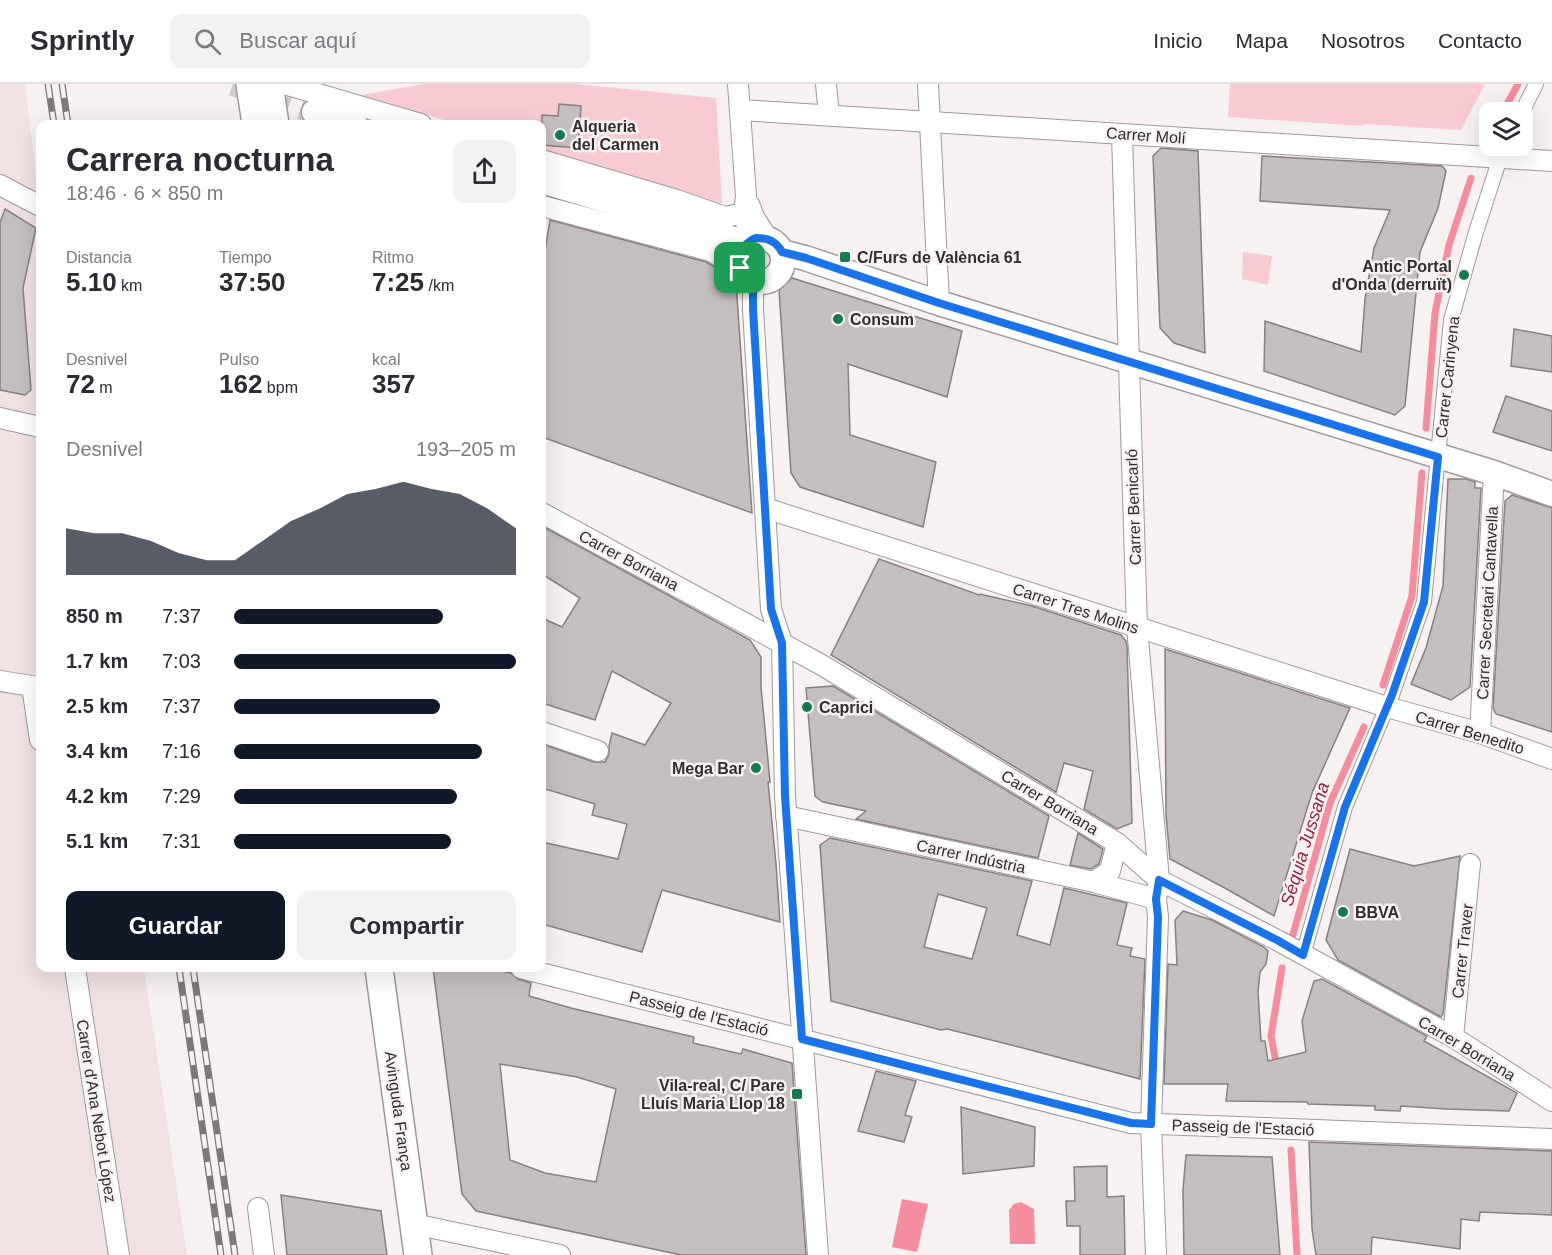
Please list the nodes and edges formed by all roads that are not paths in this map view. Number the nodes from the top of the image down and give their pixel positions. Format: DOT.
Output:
graph roads {
  1 [pos="250,84"];
  2 [pos="269,84"];
  3 [pos="284,84"];
  4 [pos="738,84"];
  5 [pos="826,84"];
  6 [pos="928,84"];
  7 [pos="1536,84"];
  8 [pos="1527,102"];
  9 [pos="740,110"];
  10 [pos="314,112"];
  11 [pos="829,115"];
  12 [pos="272,120"];
  13 [pos="274,120"];
  14 [pos="341,120"];
  15 [pos="407,120"];
  16 [pos="930,122"];
  17 [pos="1122,134"];
  18 [pos="1479,151"];
  19 [pos="1502,156"];
  20 [pos="1525,156"];
  21 [pos="546,161"];
  22 [pos="1552,161"];
  23 [pos="546,182"];
  24 [pos="0,185"];
  25 [pos="677,200"];
  26 [pos="36,204"];
  27 [pos="745,205"];
  28 [pos="546,207"];
  29 [pos="704,230"];
  30 [pos="754,254"];
  31 [pos="939,303"];
  32 [pos="1129,361"];
  33 [pos="0,418"];
  34 [pos="36,426"];
  35 [pos="1438,457"];
  36 [pos="1494,473"];
  37 [pos="1552,494"];
  38 [pos="765,508"];
  39 [pos="546,515"];
  40 [pos="1137,627"];
  41 [pos="782,643"];
  42 [pos="0,681"];
  43 [pos="36,697"];
  44 [pos="1387,707"];
  45 [pos="546,733"];
  46 [pos="1480,733"];
  47 [pos="598,751"];
  48 [pos="1552,759"];
  49 [pos="786,816"];
  50 [pos="1117,843"];
  51 [pos="1470,864"];
  52 [pos="1094,882"];
  53 [pos="1157,889"];
  54 [pos="1303,955"];
  55 [pos="76,972"];
  56 [pos="381,972"];
  57 [pos="537,972"];
  58 [pos="1453,1037"];
  59 [pos="802,1039"];
  60 [pos="1552,1101"];
  61 [pos="1151,1124"];
  62 [pos="1552,1139"];
  63 [pos="258,1208"];
  64 [pos="414,1224"];
  65 [pos="119,1255"];
  66 [pos="264,1255"];
  67 [pos="418,1255"];
  68 [pos="560,1255"];
  69 [pos="818,1255"];
  70 [pos="1155,1255"];
  1 -- 12 [label="main road"];
  2 -- 13 [label="main road"];
  3 -- 15 [label="street"];
  4 -- 9 [label="street"];
  5 -- 11 [label="street"];
  6 -- 16 [label="street"];
  7 -- 8 [label="street"];
  9 -- 11 [label="street, Carrer Molí"];
  9 -- 27 [label="street"];
  10 -- 14 [label="street"];
  11 -- 16 [label="street, Carrer Molí"];
  16 -- 17 [label="street, Carrer Molí"];
  16 -- 31 [label="street"];
  17 -- 18 [label="street, Carrer Molí"];
  17 -- 32 [label="street, Carrer Benicarló"];
  19 -- 35 [label="street, Carrer Carinyena"];
  20 -- 22 [label="street, Carrer Molí"];
  21 -- 25 [label="street"];
  23 -- 29 [label="street"];
  24 -- 26 [label="street"];
  25 -- 27 [label="street"];
  25 -- 29 [label="street"];
  27 -- 30 [label="street"];
  28 -- 30 [label="street"];
  29 -- 30 [label="street"];
  30 -- 31 [label="street"];
  30 -- 38 [label="street"];
  31 -- 32 [label="street"];
  32 -- 35 [label="street"];
  32 -- 40 [label="street, Carrer Benicarló"];
  33 -- 34 [label="street"];
  35 -- 36 [label="street"];
  35 -- 44 [label="street, Carrer Carinyena"];
  36 -- 37 [label="street"];
  36 -- 46 [label="street, Carrer Secretari Cantavella"];
  38 -- 40 [label="street, Carrer Tres Molins"];
  38 -- 41 [label="street"];
  39 -- 41 [label="street, Carrer Borriana"];
  40 -- 44 [label="street, Carrer Tres Molins"];
  40 -- 53 [label="street, Carrer Benicarló"];
  41 -- 49 [label="street"];
  41 -- 50 [label="street, Carrer Borriana"];
  42 -- 43 [label="street"];
  44 -- 46 [label="street, Carrer Benedito"];
  44 -- 54 [label="street, Carrer Carinyena"];
  45 -- 47 [label="street"];
  46 -- 48 [label="street, Carrer Benedito"];
  49 -- 52 [label="street, Carrer Indústria"];
  49 -- 59 [label="street"];
  50 -- 52 [label="street"];
  50 -- 53 [label="street, Carrer Borriana"];
  51 -- 58 [label="street, Carrer Traver"];
  52 -- 53 [label="street, Carrer Indústria"];
  53 -- 54 [label="street, Carrer Borriana"];
  53 -- 61 [label="street, Carrer Benicarló"];
  54 -- 58 [label="street, Carrer Borriana"];
  55 -- 65 [label="street, Carrer d'Ana Nebot López"];
  56 -- 64 [label="main road, Avinguda França"];
  57 -- 59 [label="street, Passeig de l'Estació"];
  58 -- 60 [label="street, Carrer Borriana"];
  59 -- 61 [label="street, Passeig de l'Estació"];
  59 -- 69 [label="street"];
  61 -- 62 [label="street, Passeig de l'Estació"];
  61 -- 70 [label="street, Carrer Benicarló"];
  63 -- 66 [label="street"];
  64 -- 67 [label="main road, Avinguda França"];
  64 -- 68 [label="street"];
}
